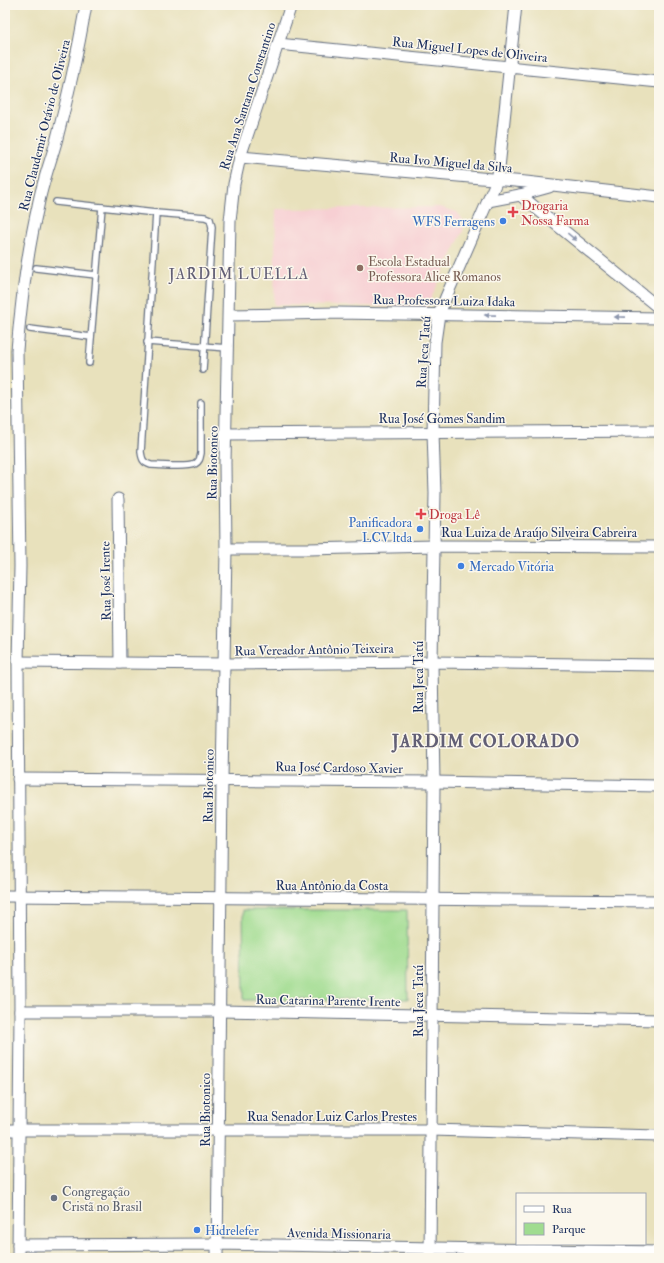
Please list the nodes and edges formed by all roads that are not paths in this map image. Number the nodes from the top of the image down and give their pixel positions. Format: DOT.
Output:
graph roads {
  1 [pos="86,5"];
  2 [pos="291,5"];
  3 [pos="516,5"];
  4 [pos="278,44"];
  5 [pos="510,67"];
  6 [pos="659,82"];
  7 [pos="240,158"];
  8 [pos="497,180"];
  9 [pos="553,186"];
  10 [pos="520,195"];
  11 [pos="659,197"];
  12 [pos="488,201"];
  13 [pos="56,202"];
  14 [pos="102,207"];
  15 [pos="156,213"];
  16 [pos="36,268"];
  17 [pos="96,275"];
  18 [pos="659,308"];
  19 [pos="439,314"];
  20 [pos="229,315"];
  21 [pos="659,318"];
  22 [pos="30,329"];
  23 [pos="91,337"];
  24 [pos="147,342"];
  25 [pos="204,347"];
  26 [pos="228,348"];
  27 [pos="89,363"];
  28 [pos="203,370"];
  29 [pos="201,402"];
  30 [pos="659,431"];
  31 [pos="433,432"];
  32 [pos="226,434"];
  33 [pos="118,499"];
  34 [pos="434,546"];
  35 [pos="659,547"];
  36 [pos="226,549"];
  37 [pos="18,662"];
  38 [pos="432,662"];
  39 [pos="120,663"];
  40 [pos="224,664"];
  41 [pos="659,665"];
  42 [pos="18,779"];
  43 [pos="222,780"];
  44 [pos="434,782"];
  45 [pos="659,786"];
  46 [pos="5,896"];
  47 [pos="18,897"];
  48 [pos="221,898"];
  49 [pos="432,899"];
  50 [pos="659,901"];
  51 [pos="20,1011"];
  52 [pos="219,1011"];
  53 [pos="432,1016"];
  54 [pos="659,1020"];
  55 [pos="5,1130"];
  56 [pos="19,1130"];
  57 [pos="219,1130"];
  58 [pos="431,1130"];
  59 [pos="659,1136"];
  60 [pos="217,1244"];
  61 [pos="18,1245"];
  62 [pos="659,1252"];
  63 [pos="430,1253"];
  64 [pos="18,1258"];
  65 [pos="217,1258"];
  1 -- 37 [label="street, Rua Claudemir Otávio de Oliveira"];
  2 -- 4 [label="street, Rua Ana Santana Constantino"];
  3 -- 5 [label="street, Rua Jeca Tatú"];
  4 -- 5 [label="street, Rua Miguel Lopes de Oliveira"];
  4 -- 7 [label="street, Rua Ana Santana Constantino"];
  5 -- 6 [label="street, Rua Miguel Lopes de Oliveira"];
  5 -- 8 [label="street, Rua Jeca Tatú"];
  7 -- 8 [label="street, Rua Ivo Miguel da Silva"];
  7 -- 20 [label="street, Rua Ana Santana Constantino"];
  8 -- 9 [label="street, Rua Ivo Miguel da Silva"];
  8 -- 12 [label="street, Rua Jeca Tatú"];
  9 -- 10 [label="street"];
  9 -- 11 [label="street, Rua Ivo Miguel da Silva"];
  10 -- 12 [label="street"];
  10 -- 18 [label="street, one-way"];
  12 -- 19 [label="street, Rua Jeca Tatú"];
  13 -- 14 [label="lane"];
  14 -- 15 [label="lane"];
  14 -- 17 [label="lane"];
  15 -- 24 [label="lane"];
  15 -- 25 [label="lane"];
  16 -- 17 [label="lane"];
  17 -- 23 [label="lane"];
  19 -- 20 [label="street, Rua Professora Luiza Idaka"];
  21 -- 19 [label="street, Rua Professora Luiza Idaka, one-way"];
  19 -- 31 [label="street, Rua Jeca Tatú"];
  20 -- 26 [label="street, Rua Biotonico"];
  22 -- 23 [label="lane"];
  23 -- 27 [label="lane"];
  24 -- 25 [label="lane"];
  24 -- 29 [label="lane"];
  25 -- 26 [label="lane"];
  25 -- 28 [label="lane"];
  26 -- 32 [label="street, Rua Biotonico"];
  30 -- 31 [label="street, Rua José Gomes Sandim"];
  31 -- 32 [label="street, Rua José Gomes Sandim"];
  31 -- 34 [label="street, Rua Jeca Tatú"];
  32 -- 36 [label="street, Rua Biotonico"];
  33 -- 39 [label="street, Rua José Irente"];
  34 -- 35 [label="street, Rua Luiza de Araújo Silveira Cabreira"];
  34 -- 36 [label="street, Rua Luiza de Araújo Silveira Cabreira"];
  34 -- 38 [label="street, Rua Jeca Tatú"];
  36 -- 40 [label="street, Rua Biotonico"];
  37 -- 39 [label="street, Rua Vereador Antônio Teixeira"];
  37 -- 42 [label="street, Rua Claudemir Otávio de Oliveira"];
  38 -- 40 [label="street, Rua Vereador Antônio Teixeira"];
  38 -- 41 [label="street, Rua Vereador Antônio Teixeira"];
  38 -- 44 [label="street, Rua Jeca Tatú"];
  39 -- 40 [label="street, Rua Vereador Antônio Teixeira"];
  40 -- 43 [label="street, Rua Biotonico"];
  42 -- 43 [label="street, Rua José Cardoso Xavier"];
  42 -- 47 [label="street, Rua Claudemir Otávio de Oliveira"];
  43 -- 44 [label="street, Rua José Cardoso Xavier"];
  43 -- 48 [label="street, Rua Biotonico"];
  44 -- 45 [label="street, Rua José Cardoso Xavier"];
  44 -- 49 [label="street, Rua Jeca Tatú"];
  46 -- 47 [label="street, Rua Antônio da Costa"];
  47 -- 48 [label="street, Rua Antônio da Costa"];
  47 -- 51 [label="street, Rua Claudemir Otávio de Oliveira"];
  48 -- 49 [label="street, Rua Antônio da Costa"];
  48 -- 52 [label="street, Rua Biotonico"];
  49 -- 50 [label="street, Rua Antônio da Costa"];
  49 -- 53 [label="street, Rua Jeca Tatú"];
  51 -- 52 [label="street, Rua Catarina Parente Irente"];
  51 -- 56 [label="street, Rua Claudemir Otávio de Oliveira"];
  52 -- 53 [label="street, Rua Catarina Parente Irente"];
  52 -- 57 [label="street, Rua Biotonico"];
  53 -- 54 [label="street, Rua Catarina Parente Irente"];
  53 -- 58 [label="street, Rua Jeca Tatú"];
  55 -- 56 [label="street, Rua Senador Luiz Carlos Prestes"];
  56 -- 57 [label="street, Rua Senador Luiz Carlos Prestes"];
  56 -- 61 [label="street, Rua Claudemir Otávio de Oliveira"];
  57 -- 58 [label="street, Rua Senador Luiz Carlos Prestes"];
  57 -- 60 [label="street, Rua Biotonico"];
  58 -- 59 [label="street, Rua Senador Luiz Carlos Prestes"];
  58 -- 63 [label="street, Rua Jeca Tatú"];
  60 -- 61 [label="street, Avenida Missionaria"];
  60 -- 63 [label="street, Avenida Missionaria"];
  60 -- 65 [label="street, Rua Biotonico"];
  61 -- 64 [label="street, Rua Claudemir Otávio de Oliveira"];
  62 -- 63 [label="street, Avenida Missionaria"];
}
